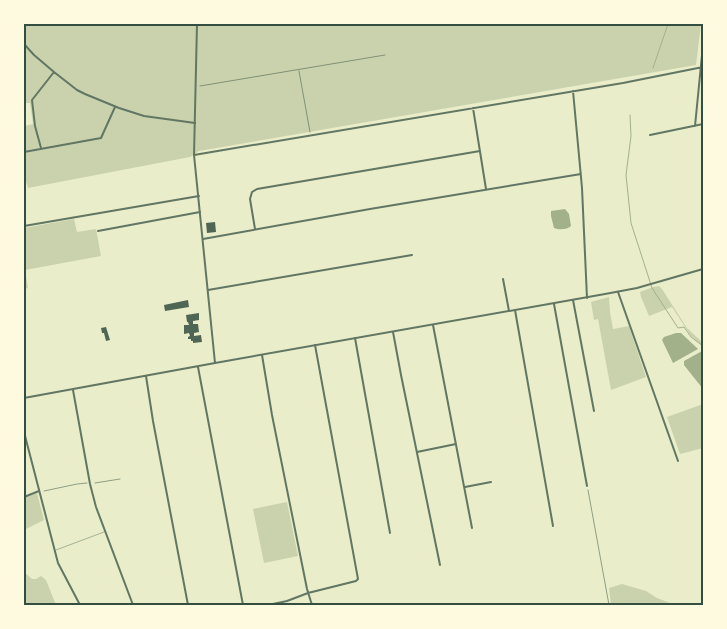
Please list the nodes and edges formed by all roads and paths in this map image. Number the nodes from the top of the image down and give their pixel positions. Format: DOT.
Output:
graph roads {
  1 [pos="197,24"];
  2 [pos="24,44"];
  3 [pos="703,45"];
  4 [pos="385,54"];
  5 [pos="702,67"];
  6 [pos="299,70"];
  7 [pos="54,72"];
  8 [pos="196,87"];
  9 [pos="573,91"];
  10 [pos="115,107"];
  11 [pos="473,108"];
  12 [pos="195,122"];
  13 [pos="703,124"];
  14 [pos="695,126"];
  15 [pos="650,135"];
  16 [pos="310,136"];
  17 [pos="41,148"];
  18 [pos="480,151"];
  19 [pos="24,152"];
  20 [pos="194,155"];
  21 [pos="581,174"];
  22 [pos="486,189"];
  23 [pos="198,196"];
  24 [pos="200,212"];
  25 [pos="24,226"];
  26 [pos="255,230"];
  27 [pos="98,231"];
  28 [pos="203,239"];
  29 [pos="412,256"];
  30 [pos="703,269"];
  31 [pos="503,279"];
  32 [pos="208,290"];
  33 [pos="618,292"];
  34 [pos="587,298"];
  35 [pos="573,300"];
  36 [pos="554,304"];
  37 [pos="515,310"];
  38 [pos="509,311"];
  39 [pos="433,325"];
  40 [pos="393,332"];
  41 [pos="355,338"];
  42 [pos="315,345"];
  43 [pos="262,354"];
  44 [pos="215,363"];
  45 [pos="198,367"];
  46 [pos="146,376"];
  47 [pos="73,390"];
  48 [pos="24,398"];
  49 [pos="594,410"];
  50 [pos="24,432"];
  51 [pos="456,444"];
  52 [pos="417,452"];
  53 [pos="678,461"];
  54 [pos="120,479"];
  55 [pos="490,482"];
  56 [pos="90,484"];
  57 [pos="586,486"];
  58 [pos="465,487"];
  59 [pos="39,492"];
  60 [pos="24,496"];
  61 [pos="553,526"];
  62 [pos="472,528"];
  63 [pos="106,532"];
  64 [pos="390,534"];
  65 [pos="54,550"];
  66 [pos="440,565"];
  67 [pos="308,593"];
  68 [pos="80,605"];
  69 [pos="133,605"];
  70 [pos="188,605"];
  71 [pos="243,605"];
  72 [pos="268,605"];
  73 [pos="312,605"];
  74 [pos="609,605"];
  1 -- 8 [label="street"];
  2 -- 7 [label="street"];
  3 -- 5 [label="street"];
  4 -- 6 [label="path"];
  5 -- 9 [label="street"];
  5 -- 14 [label="street"];
  6 -- 8 [label="path"];
  6 -- 16 [label="path"];
  7 -- 10 [label="street"];
  7 -- 17 [label="street"];
  8 -- 12 [label="street"];
  9 -- 11 [label="street"];
  9 -- 21 [label="street"];
  10 -- 12 [label="street"];
  10 -- 17 [label="street"];
  11 -- 16 [label="street"];
  11 -- 18 [label="street"];
  12 -- 20 [label="street"];
  13 -- 14 [label="street"];
  14 -- 15 [label="street"];
  16 -- 20 [label="street"];
  17 -- 19 [label="street"];
  18 -- 22 [label="street"];
  18 -- 26 [label="street"];
  20 -- 23 [label="street"];
  21 -- 22 [label="street"];
  21 -- 34 [label="street"];
  22 -- 26 [label="street"];
  23 -- 24 [label="street"];
  23 -- 25 [label="street"];
  24 -- 27 [label="street"];
  24 -- 28 [label="street"];
  26 -- 28 [label="street"];
  28 -- 32 [label="street"];
  29 -- 32 [label="street"];
  30 -- 33 [label="street"];
  31 -- 38 [label="street"];
  32 -- 44 [label="street"];
  33 -- 34 [label="street"];
  33 -- 53 [label="street"];
  34 -- 35 [label="street"];
  35 -- 36 [label="street"];
  35 -- 49 [label="street"];
  36 -- 37 [label="street"];
  36 -- 57 [label="street"];
  37 -- 38 [label="street"];
  37 -- 61 [label="street"];
  38 -- 39 [label="street"];
  39 -- 40 [label="street"];
  39 -- 51 [label="street"];
  40 -- 41 [label="street"];
  40 -- 52 [label="street"];
  41 -- 42 [label="street"];
  41 -- 64 [label="street"];
  42 -- 43 [label="street"];
  42 -- 67 [label="street"];
  43 -- 44 [label="street"];
  43 -- 67 [label="street"];
  44 -- 45 [label="street"];
  45 -- 46 [label="street"];
  45 -- 71 [label="street"];
  46 -- 47 [label="street"];
  46 -- 70 [label="street"];
  47 -- 48 [label="street"];
  47 -- 56 [label="street"];
  50 -- 59 [label="street"];
  51 -- 52 [label="street"];
  51 -- 58 [label="street"];
  52 -- 66 [label="street"];
  54 -- 56 [label="path"];
  55 -- 58 [label="street"];
  56 -- 59 [label="path"];
  56 -- 63 [label="street"];
  57 -- 74 [label="path"];
  58 -- 62 [label="street"];
  59 -- 60 [label="street"];
  59 -- 65 [label="street"];
  63 -- 65 [label="lane"];
  63 -- 69 [label="street"];
  65 -- 68 [label="street"];
  67 -- 72 [label="street"];
  67 -- 73 [label="street"];
}
